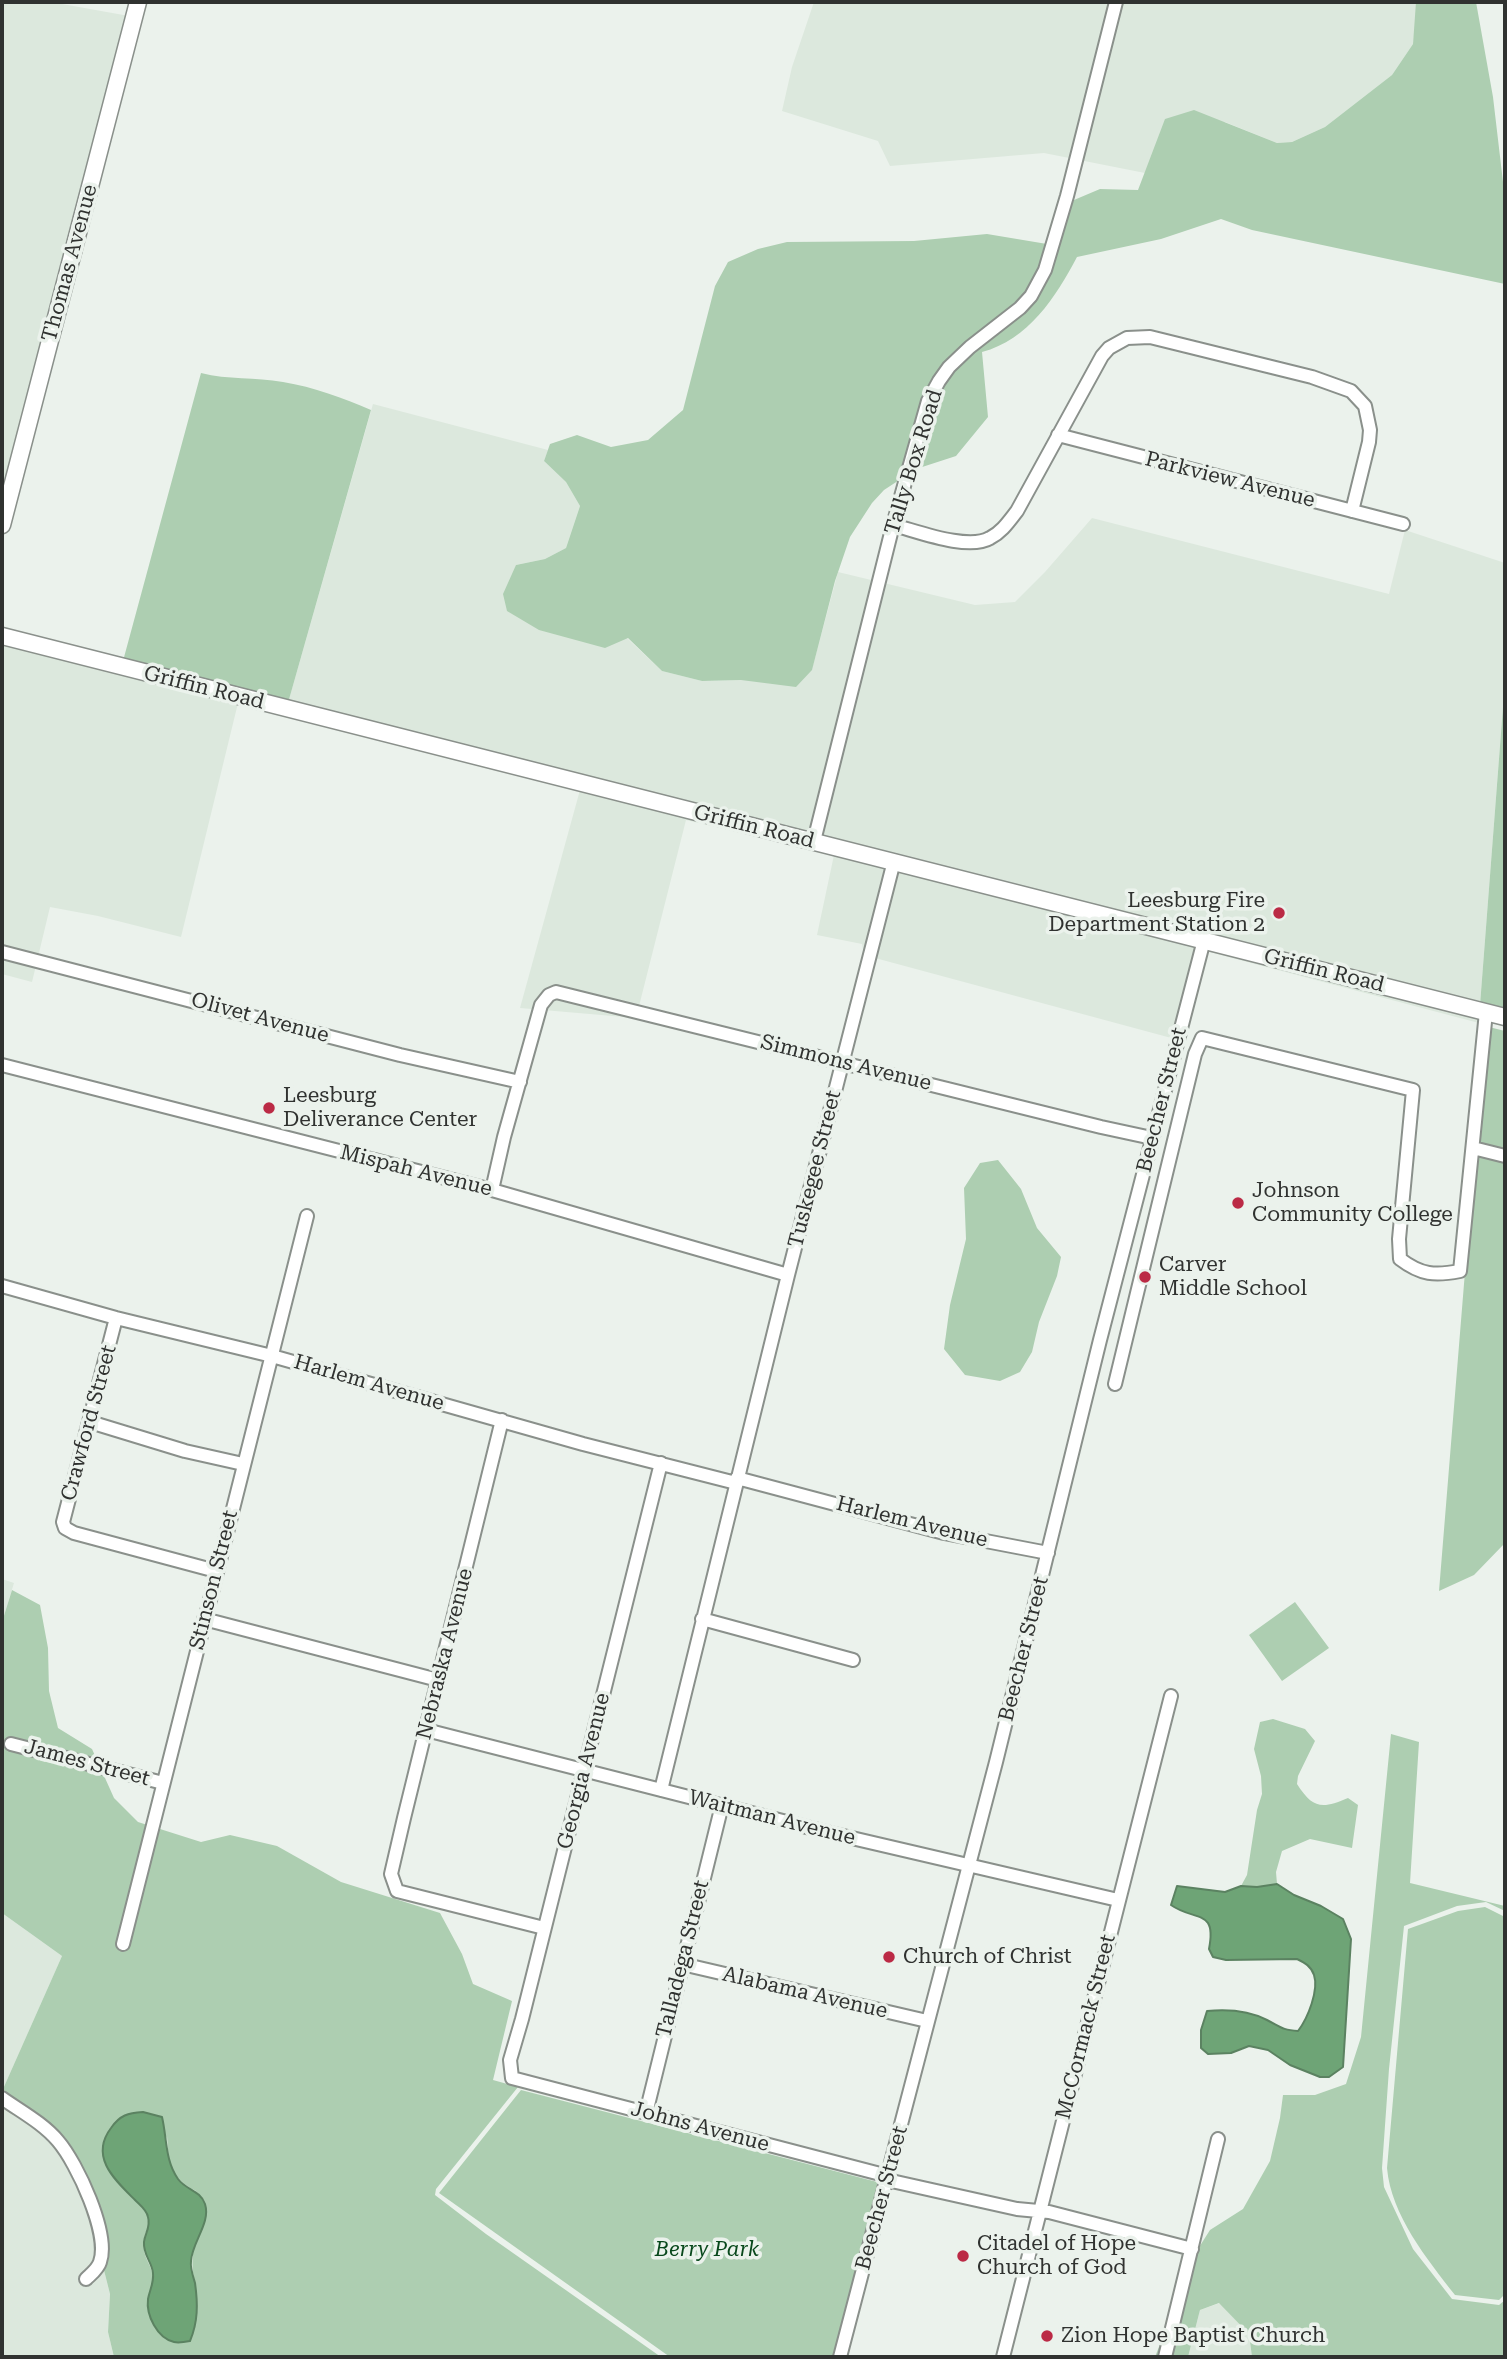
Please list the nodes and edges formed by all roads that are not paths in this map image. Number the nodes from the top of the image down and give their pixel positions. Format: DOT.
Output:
graph roads {
  1 [pos="138,2"];
  2 [pos="1115,2"];
  3 [pos="1058,435"];
  4 [pos="1352,511"];
  5 [pos="1403,524"];
  6 [pos="2,525"];
  7 [pos="893,525"];
  8 [pos="2,636"];
  9 [pos="814,841"];
  10 [pos="894,861"];
  11 [pos="1204,940"];
  12 [pos="2,952"];
  13 [pos="1486,1012"];
  14 [pos="1505,1017"];
  15 [pos="842,1062"];
  16 [pos="2,1065"];
  17 [pos="520,1082"];
  18 [pos="1153,1138"];
  19 [pos="1473,1148"];
  20 [pos="1505,1156"];
  21 [pos="492,1190"];
  22 [pos="307,1216"];
  23 [pos="788,1275"];
  24 [pos="2,1286"];
  25 [pos="116,1318"];
  26 [pos="272,1356"];
  27 [pos="1115,1384"];
  28 [pos="502,1420"];
  29 [pos="90,1422"];
  30 [pos="243,1464"];
  31 [pos="661,1464"];
  32 [pos="736,1480"];
  33 [pos="1048,1553"];
  34 [pos="216,1571"];
  35 [pos="204,1619"];
  36 [pos="702,1619"];
  37 [pos="853,1660"];
  38 [pos="438,1680"];
  39 [pos="1171,1696"];
  40 [pos="426,1730"];
  41 [pos="11,1744"];
  42 [pos="584,1771"];
  43 [pos="163,1783"];
  44 [pos="661,1790"];
  45 [pos="722,1805"];
  46 [pos="969,1866"];
  47 [pos="1118,1900"];
  48 [pos="544,1928"];
  49 [pos="123,1944"];
  50 [pos="682,1965"];
  51 [pos="928,2021"];
  52 [pos="512,2078"];
  53 [pos="2,2098"];
  54 [pos="646,2113"];
  55 [pos="1218,2139"];
  56 [pos="888,2178"];
  57 [pos="1039,2211"];
  58 [pos="1192,2249"];
  59 [pos="86,2279"];
  60 [pos="840,2357"];
  61 [pos="1003,2357"];
  62 [pos="1165,2357"];
  1 -- 6 [label="street, Thomas Avenue"];
  2 -- 7 [label="street, Tally Box Road"];
  3 -- 4 [label="street, Parkview Avenue"];
  3 -- 4 [label="street"];
  3 -- 7 [label="street"];
  4 -- 5 [label="street, Parkview Avenue"];
  7 -- 9 [label="street, Tally Box Road"];
  8 -- 9 [label="street, Griffin Road"];
  9 -- 10 [label="street, Griffin Road"];
  10 -- 11 [label="street, Griffin Road"];
  10 -- 15 [label="street, Tuskegee Street"];
  11 -- 13 [label="street, Griffin Road"];
  11 -- 18 [label="street, Beecher Street"];
  12 -- 17 [label="street, Olivet Avenue"];
  13 -- 14 [label="street, Griffin Road"];
  13 -- 19 [label="street"];
  15 -- 17 [label="street, Simmons Avenue"];
  15 -- 18 [label="street, Simmons Avenue"];
  15 -- 23 [label="street, Tuskegee Street"];
  16 -- 21 [label="street, Mispah Avenue"];
  17 -- 21 [label="street"];
  18 -- 33 [label="street, Beecher Street"];
  19 -- 20 [label="street"];
  19 -- 27 [label="street"];
  21 -- 23 [label="street, Mispah Avenue"];
  22 -- 26 [label="street, Stinson Street"];
  23 -- 32 [label="street, Tuskegee Street"];
  24 -- 25 [label="street, Harlem Avenue"];
  25 -- 26 [label="street, Harlem Avenue"];
  25 -- 29 [label="street, Crawford Street"];
  26 -- 28 [label="street, Harlem Avenue"];
  26 -- 30 [label="street, Stinson Street"];
  28 -- 31 [label="street, Harlem Avenue"];
  28 -- 38 [label="street, Nebraska Avenue"];
  29 -- 30 [label="street"];
  29 -- 34 [label="street, Crawford Street"];
  30 -- 34 [label="street, Stinson Street"];
  31 -- 32 [label="street, Harlem Avenue"];
  31 -- 42 [label="street, Georgia Avenue"];
  32 -- 33 [label="street, Harlem Avenue"];
  32 -- 36 [label="street, Tuskegee Street"];
  33 -- 46 [label="street, Beecher Street"];
  34 -- 35 [label="street, Stinson Street"];
  35 -- 38 [label="street"];
  35 -- 43 [label="street, Stinson Street"];
  36 -- 37 [label="street"];
  36 -- 44 [label="street, Tuskegee Street"];
  38 -- 40 [label="street, Nebraska Avenue"];
  39 -- 47 [label="street, McCormack Street"];
  40 -- 42 [label="street, Waitman Avenue"];
  40 -- 48 [label="street, Nebraska Avenue"];
  41 -- 43 [label="street, James Street"];
  42 -- 44 [label="street, Waitman Avenue"];
  42 -- 48 [label="street, Georgia Avenue"];
  43 -- 49 [label="street, Stinson Street"];
  44 -- 45 [label="street, Waitman Avenue"];
  45 -- 46 [label="street, Waitman Avenue"];
  45 -- 50 [label="street, Talladega Street"];
  46 -- 47 [label="street, Waitman Avenue"];
  46 -- 51 [label="street, Beecher Street"];
  47 -- 57 [label="street, McCormack Street"];
  48 -- 52 [label="street, Georgia Avenue"];
  50 -- 51 [label="street, Alabama Avenue"];
  50 -- 54 [label="street, Talladega Street"];
  51 -- 56 [label="street, Beecher Street"];
  52 -- 54 [label="street, Johns Avenue"];
  53 -- 59 [label="street"];
  54 -- 56 [label="street, Johns Avenue"];
  55 -- 58 [label="street"];
  56 -- 57 [label="street, Johns Avenue"];
  56 -- 60 [label="street, Beecher Street"];
  57 -- 58 [label="street, Johns Avenue"];
  57 -- 61 [label="street, McCormack Street"];
  58 -- 62 [label="street"];
}
